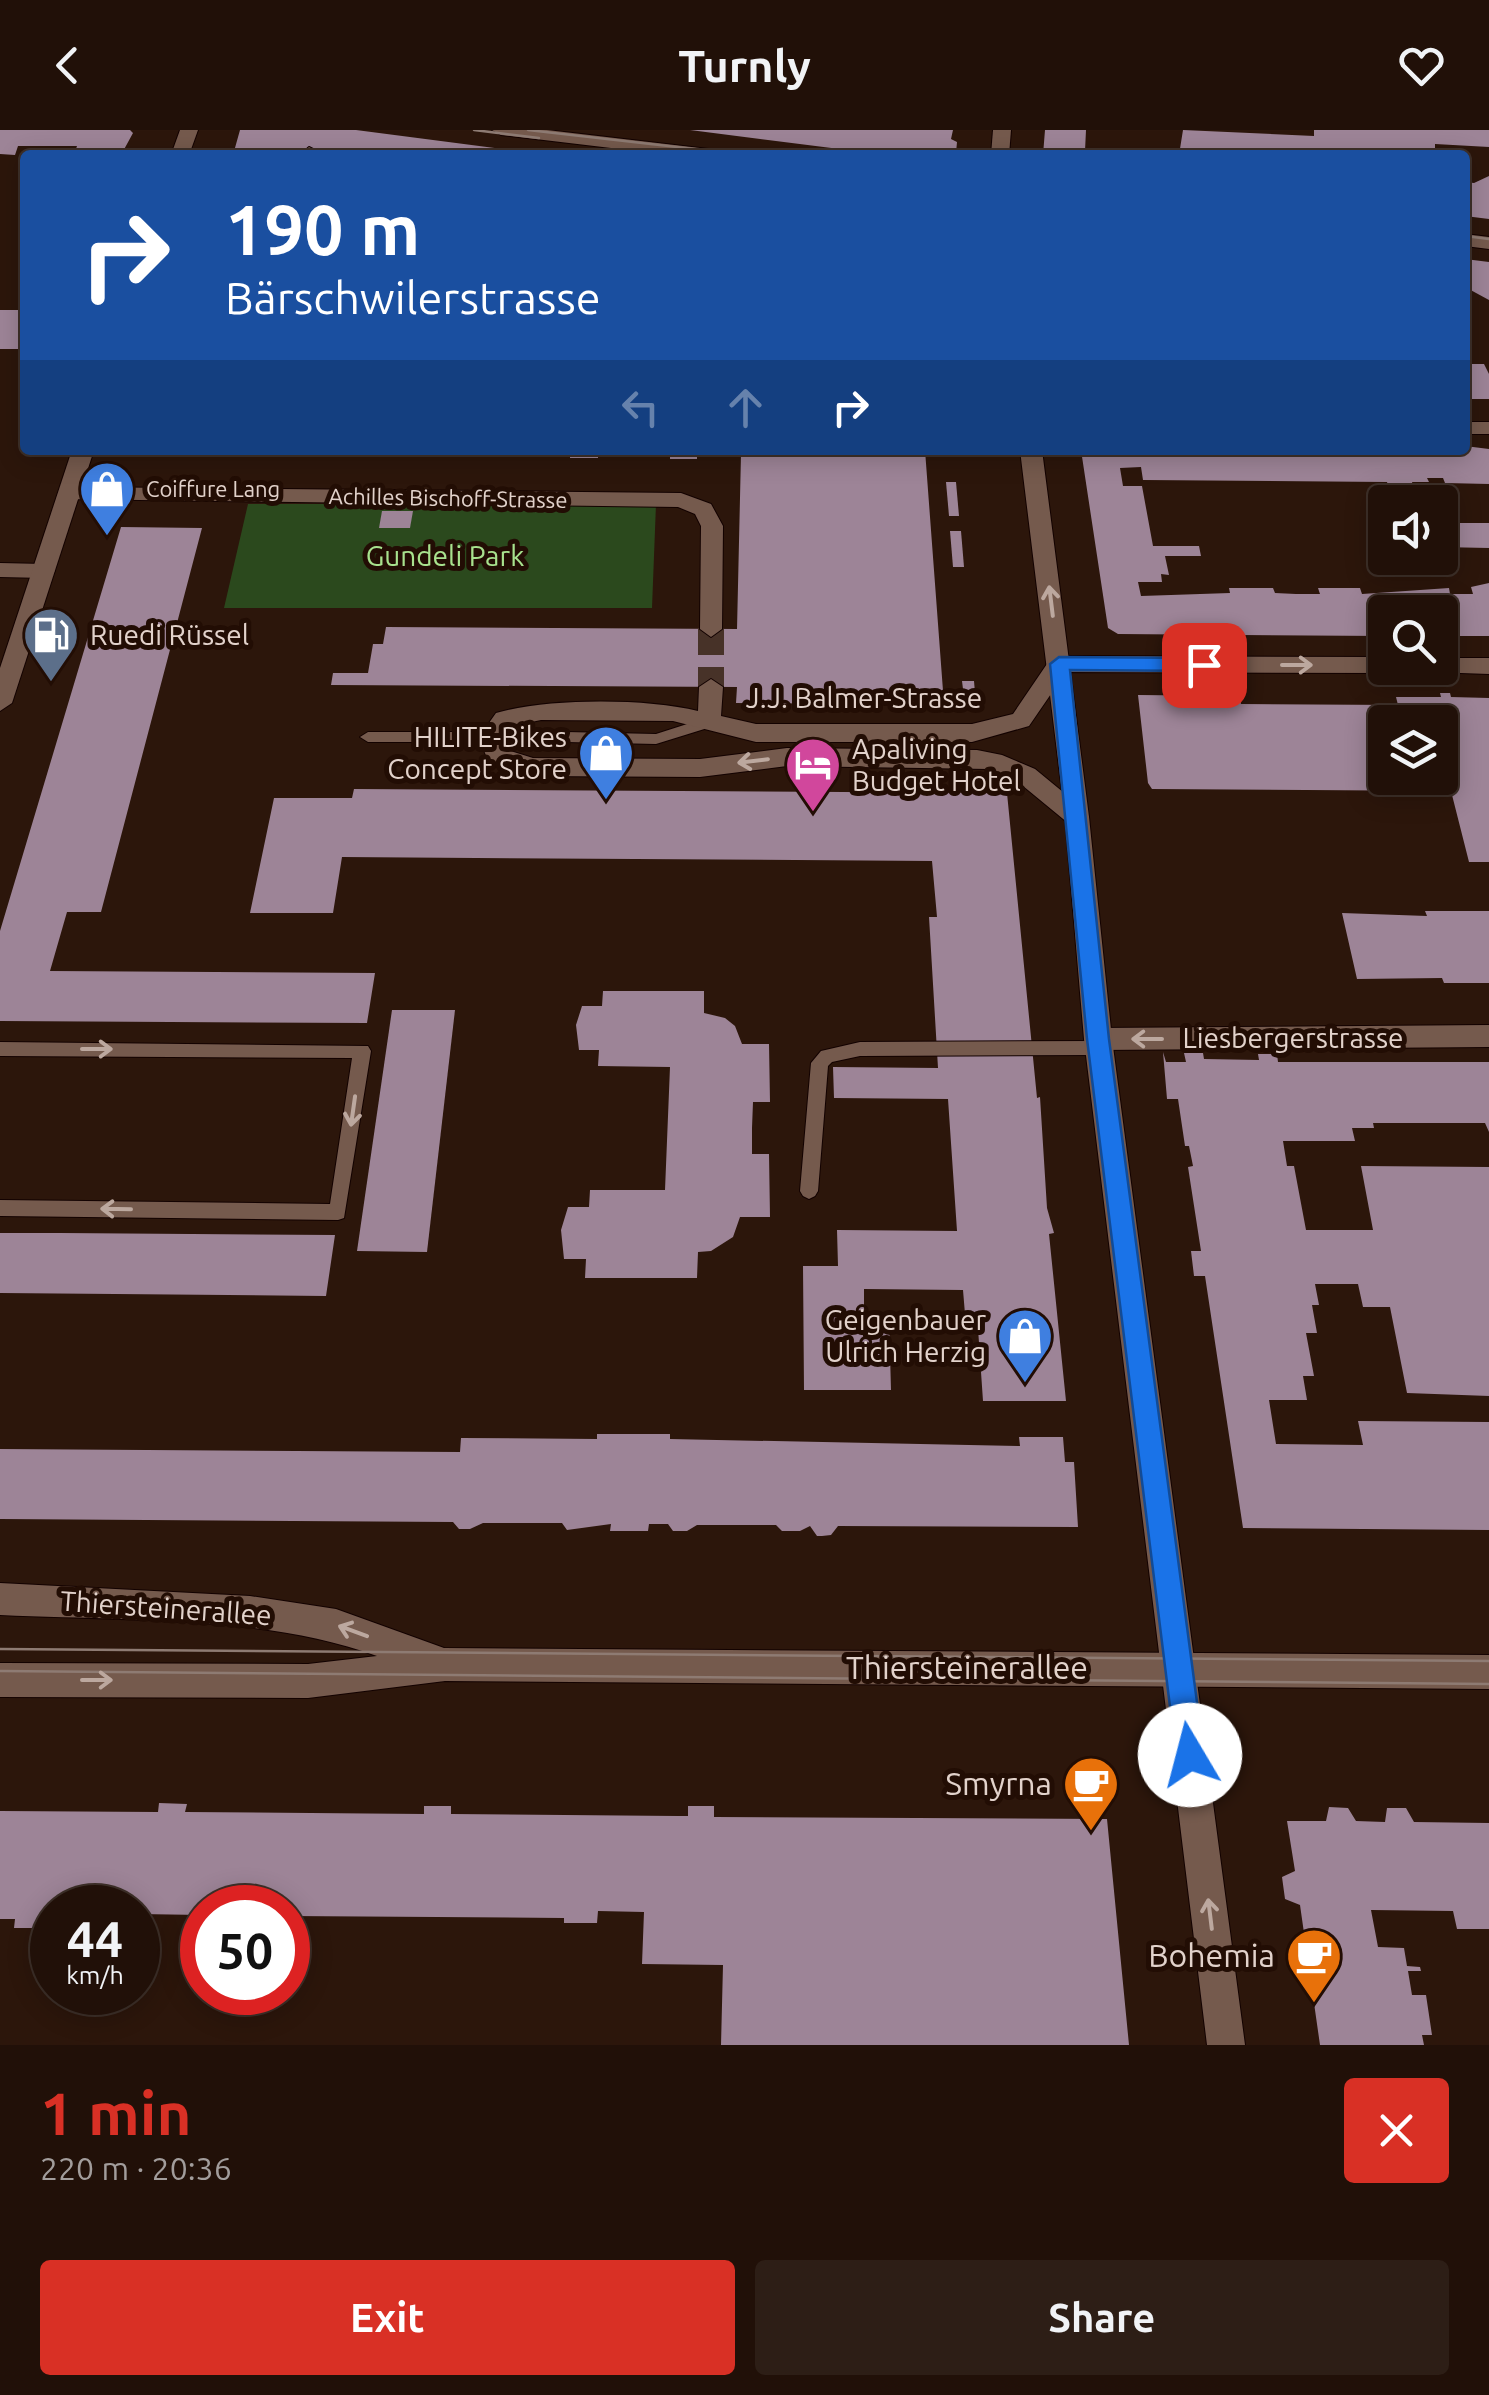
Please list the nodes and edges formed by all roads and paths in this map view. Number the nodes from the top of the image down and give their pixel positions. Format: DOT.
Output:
graph roads {
  1 [pos="501,130"];
  2 [pos="674,150"];
  3 [pos="81,455"];
  4 [pos="1032,455"];
  5 [pos="69,494"];
  6 [pos="0,570"];
  7 [pos="44,570"];
  8 [pos="712,629"];
  9 [pos="1059,664"];
  10 [pos="1368,666"];
  11 [pos="1458,666"];
  12 [pos="1489,666"];
  13 [pos="712,687"];
  14 [pos="0,703"];
  15 [pos="710,722"];
  16 [pos="368,736"];
  17 [pos="491,737"];
  18 [pos="566,738"];
  19 [pos="1077,817"];
  20 [pos="1489,1036"];
  21 [pos="1098,1044"];
  22 [pos="0,1049"];
  23 [pos="809,1190"];
  24 [pos="0,1208"];
  25 [pos="0,1599"];
  26 [pos="445,1664"];
  27 [pos="1178,1671"];
  28 [pos="1489,1672"];
  29 [pos="0,1680"];
  30 [pos="1226,2045"];
  1 -- 2 [label="street"];
  3 -- 5 [label="street"];
  9 -- 4 [label="street, one-way"];
  5 -- 7 [label="street"];
  5 -- 8 [label="street, Achilles Bischoff-Strasse"];
  6 -- 7 [label="street"];
  7 -- 14 [label="street"];
  9 -- 10 [label="street, one-way"];
  9 -- 15 [label="street, J.J. Balmer-Strasse"];
  9 -- 19 [label="street"];
  11 -- 12 [label="street"];
  13 -- 15 [label="street"];
  15 -- 17 [label="street, J.J. Balmer-Strasse"];
  15 -- 18 [label="lane"];
  16 -- 17 [label="lane"];
  19 -- 17 [label="street, one-way"];
  19 -- 21 [label="street"];
  20 -- 21 [label="street, Liesbergerstrasse, one-way"];
  21 -- 23 [label="lane"];
  21 -- 27 [label="street"];
  22 -- 24 [label="lane, one-way"];
  26 -- 25 [label="street, Thiersteinerallee, one-way"];
  26 -- 27 [label="street, Thiersteinerallee"];
  29 -- 26 [label="street, Thiersteinerallee, one-way"];
  27 -- 28 [label="street, Thiersteinerallee"];
  30 -- 27 [label="street, one-way"];
}
